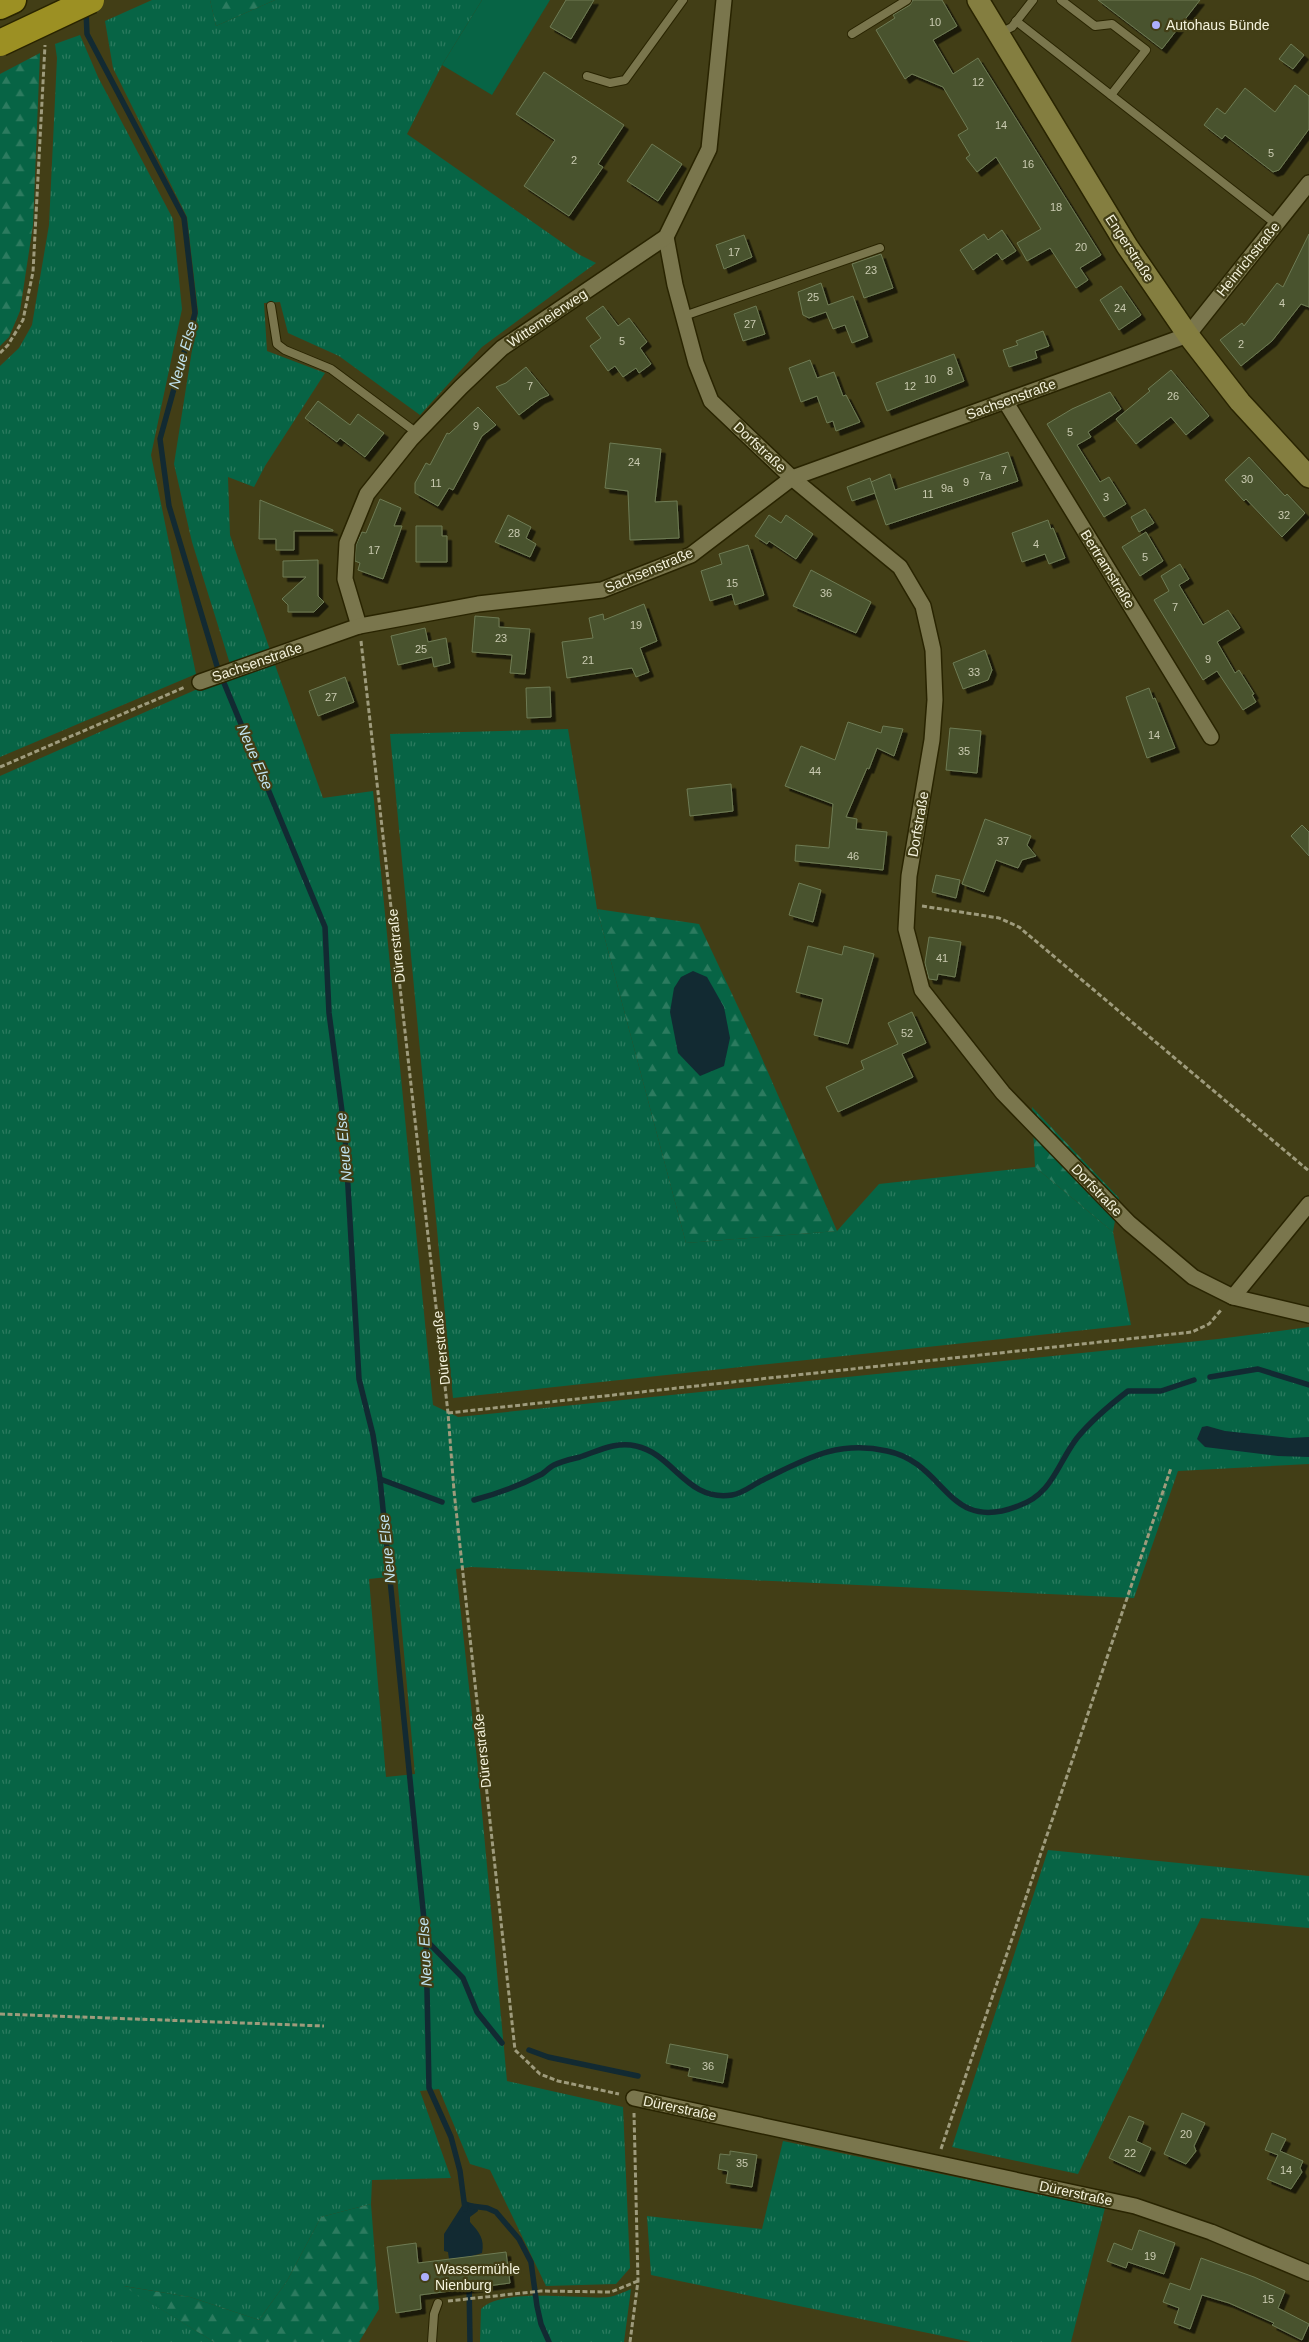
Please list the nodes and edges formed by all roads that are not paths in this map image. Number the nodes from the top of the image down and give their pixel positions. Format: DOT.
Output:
graph roads {
  1 [pos="13,0"];
  2 [pos="91,0"];
  3 [pos="683,0"];
  4 [pos="724,0"];
  5 [pos="907,0"];
  6 [pos="978,0"];
  7 [pos="1033,0"];
  8 [pos="1061,0"];
  9 [pos="0,6"];
  10 [pos="1016,21"];
  11 [pos="852,34"];
  12 [pos="998,34"];
  13 [pos="0,42"];
  14 [pos="587,76"];
  15 [pos="1111,95"];
  16 [pos="1309,183"];
  17 [pos="1276,224"];
  18 [pos="666,237"];
  19 [pos="880,248"];
  20 [pos="271,306"];
  21 [pos="684,316"];
  22 [pos="1188,335"];
  23 [pos="1005,401"];
  24 [pos="417,433"];
  25 [pos="1309,477"];
  26 [pos="792,478"];
  27 [pos="359,626"];
  28 [pos="200,682"];
  29 [pos="1211,737"];
  30 [pos="1309,1204"];
  31 [pos="1233,1297"];
  32 [pos="1309,1315"];
  33 [pos="634,2098"];
  34 [pos="1309,2273"];
  35 [pos="438,2303"];
  36 [pos="432,2342"];
  1 -- 9 [label="highway"];
  2 -- 13 [label="highway, bridge"];
  3 -- 14 [label="lane"];
  4 -- 18 [label="street, Wittemeierweg"];
  5 -- 11 [label="lane"];
  6 -- 12 [label="main road, Engerstraße"];
  7 -- 10 [label="lane"];
  8 -- 15 [label="lane"];
  10 -- 12 [label="lane"];
  10 -- 15 [label="lane"];
  12 -- 22 [label="main road, Engerstraße"];
  15 -- 17 [label="lane"];
  16 -- 17 [label="street, Heinrichstraße"];
  17 -- 22 [label="street, Heinrichstraße"];
  18 -- 21 [label="street, Dorfstraße"];
  18 -- 24 [label="street, Wittemeierweg"];
  19 -- 21 [label="lane"];
  20 -- 24 [label="lane"];
  21 -- 26 [label="street, Dorfstraße"];
  22 -- 23 [label="street, Sachsenstraße"];
  22 -- 25 [label="main road, Engerstraße"];
  23 -- 26 [label="street, Sachsenstraße"];
  23 -- 29 [label="street, Bertramstraße"];
  24 -- 27 [label="street, Wittemeierweg"];
  26 -- 27 [label="street, Sachsenstraße"];
  26 -- 31 [label="street, Dorfstraße"];
  27 -- 28 [label="street, Sachsenstraße"];
  30 -- 31 [label="street"];
  31 -- 32 [label="street, Dorfstraße"];
  33 -- 34 [label="street, Dürerstraße"];
  35 -- 36 [label="lane"];
}
